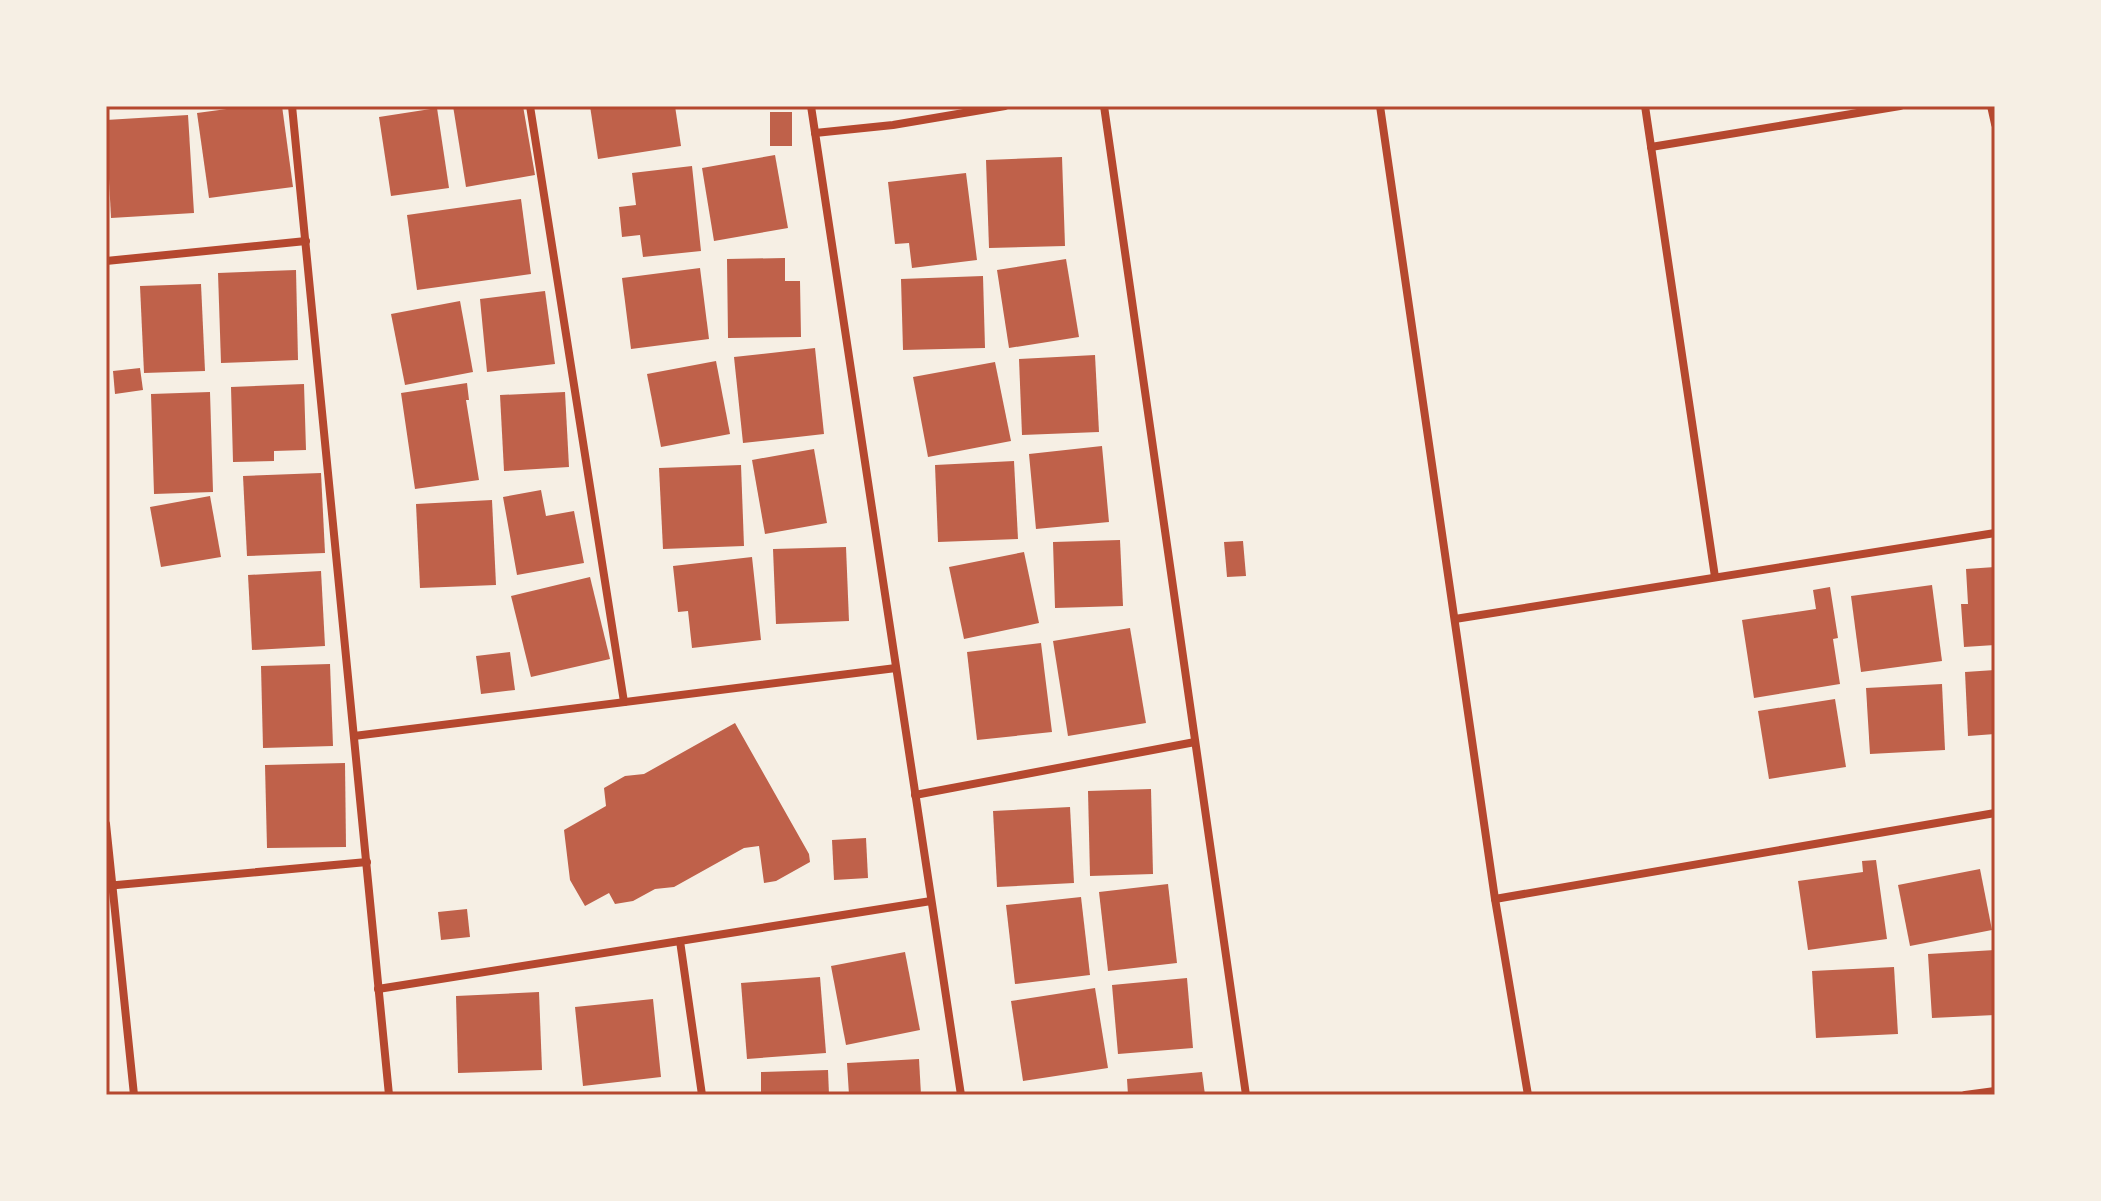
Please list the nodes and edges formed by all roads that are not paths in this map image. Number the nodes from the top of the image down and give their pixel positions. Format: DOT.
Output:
graph roads {
  1 [pos="292,106"];
  2 [pos="530,106"];
  3 [pos="811,106"];
  4 [pos="1005,106"];
  5 [pos="1104,106"];
  6 [pos="1380,106"];
  7 [pos="1645,106"];
  8 [pos="1900,106"];
  9 [pos="1991,106"];
  10 [pos="1995,124"];
  11 [pos="815,133"];
  12 [pos="1651,147"];
  13 [pos="306,241"];
  14 [pos="106,261"];
  15 [pos="1995,533"];
  16 [pos="1715,577"];
  17 [pos="1455,619"];
  18 [pos="896,668"];
  19 [pos="624,702"];
  20 [pos="354,736"];
  21 [pos="1195,742"];
  22 [pos="915,795"];
  23 [pos="1995,813"];
  24 [pos="106,824"];
  25 [pos="367,862"];
  26 [pos="109,886"];
  27 [pos="1495,899"];
  28 [pos="931,901"];
  29 [pos="680,941"];
  30 [pos="378,989"];
  31 [pos="1995,1091"];
  32 [pos="134,1095"];
  33 [pos="389,1095"];
  34 [pos="702,1095"];
  35 [pos="961,1095"];
  36 [pos="1246,1095"];
  37 [pos="1528,1095"];
  38 [pos="1965,1095"];
  1 -- 13 [label="street"];
  2 -- 19 [label="street"];
  3 -- 11 [label="street"];
  4 -- 11 [label="street"];
  5 -- 21 [label="street"];
  6 -- 17 [label="street"];
  7 -- 12 [label="street"];
  8 -- 12 [label="street"];
  9 -- 10 [label="street"];
  11 -- 18 [label="street"];
  12 -- 16 [label="street"];
  13 -- 14 [label="street"];
  13 -- 20 [label="street"];
  15 -- 16 [label="street"];
  16 -- 17 [label="street"];
  17 -- 27 [label="street"];
  18 -- 19 [label="street"];
  18 -- 22 [label="street"];
  19 -- 20 [label="street"];
  20 -- 25 [label="street"];
  21 -- 22 [label="street"];
  21 -- 36 [label="street"];
  22 -- 28 [label="street"];
  23 -- 27 [label="street"];
  24 -- 26 [label="street"];
  25 -- 26 [label="street"];
  25 -- 30 [label="street"];
  26 -- 32 [label="street"];
  27 -- 37 [label="street"];
  28 -- 29 [label="street"];
  28 -- 35 [label="street"];
  29 -- 30 [label="street"];
  29 -- 34 [label="street"];
  30 -- 33 [label="street"];
  31 -- 38 [label="street"];
}
